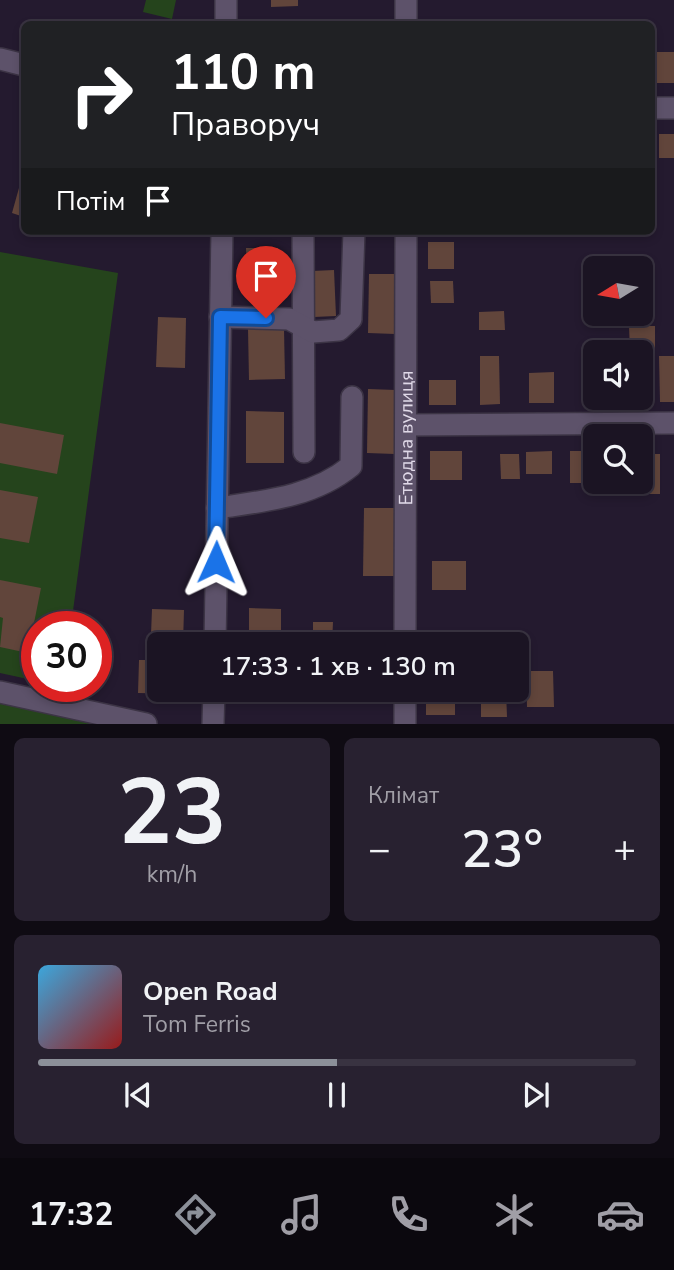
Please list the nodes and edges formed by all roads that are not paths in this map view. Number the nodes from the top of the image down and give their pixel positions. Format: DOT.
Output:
graph roads {
  1 [pos="226,0"];
  2 [pos="406,0"];
  3 [pos="226,21"];
  4 [pos="406,21"];
  5 [pos="0,60"];
  6 [pos="21,64"];
  7 [pos="655,108"];
  8 [pos="674,108"];
  9 [pos="222,235"];
  10 [pos="303,235"];
  11 [pos="354,235"];
  12 [pos="406,235"];
  13 [pos="220,317"];
  14 [pos="302,326"];
  15 [pos="352,397"];
  16 [pos="674,423"];
  17 [pos="406,425"];
  18 [pos="304,452"];
  19 [pos="217,508"];
  20 [pos="215,632"];
  21 [pos="405,632"];
  22 [pos="0,692"];
  23 [pos="214,702"];
  24 [pos="405,702"];
  25 [pos="146,724"];
  26 [pos="213,724"];
  27 [pos="405,724"];
  1 -- 3 [label="street"];
  2 -- 4 [label="street"];
  5 -- 6 [label="street"];
  7 -- 8 [label="street"];
  9 -- 13 [label="street"];
  10 -- 14 [label="street"];
  11 -- 14 [label="street"];
  12 -- 17 [label="street, Етюдна вулиця"];
  13 -- 14 [label="street"];
  13 -- 19 [label="street"];
  14 -- 18 [label="street"];
  15 -- 19 [label="street"];
  16 -- 17 [label="street"];
  17 -- 21 [label="street, Етюдна вулиця"];
  19 -- 20 [label="street"];
  22 -- 25 [label="street"];
  23 -- 26 [label="street"];
  24 -- 27 [label="street"];
}
